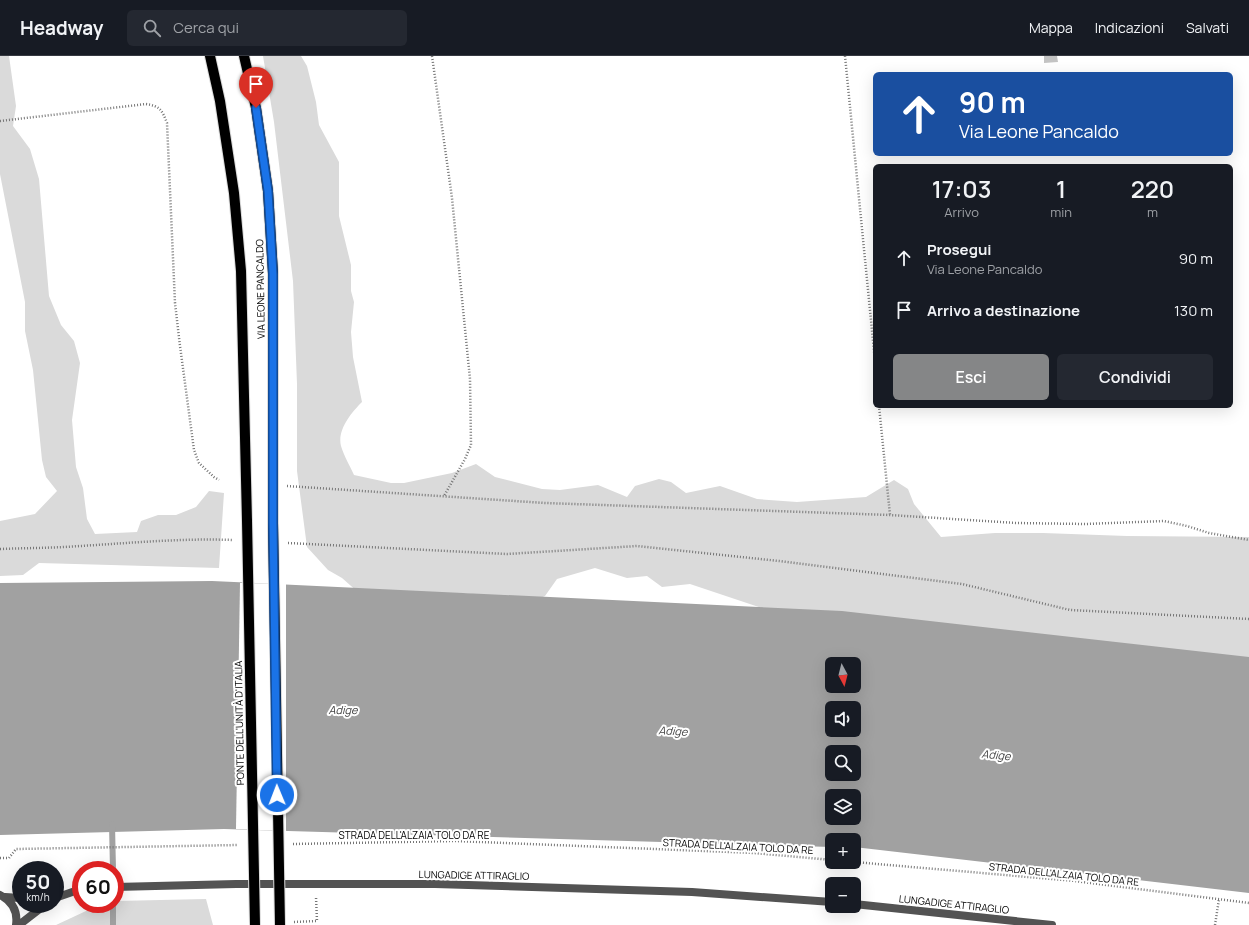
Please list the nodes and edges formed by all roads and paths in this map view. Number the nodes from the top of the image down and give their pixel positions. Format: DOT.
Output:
graph roads {
  1 [pos="210,56"];
  2 [pos="244,56"];
  3 [pos="432,56"];
  4 [pos="845,56"];
  5 [pos="0,121"];
  6 [pos="873,341"];
  7 [pos="879,408"];
  8 [pos="219,480"];
  9 [pos="283,486"];
  10 [pos="444,496"];
  11 [pos="890,514"];
  12 [pos="247,521"];
  13 [pos="1249,540"];
  14 [pos="239,541"];
  15 [pos="286,543"];
  16 [pos="0,549"];
  17 [pos="1249,619"];
  18 [pos="287,844"];
  19 [pos="240,845"];
  20 [pos="0,858"];
  21 [pos="825,859"];
  22 [pos="861,863"];
  23 [pos="316,884"];
  24 [pos="124,886"];
  25 [pos="3,896"];
  26 [pos="1219,899"];
  27 [pos="825,902"];
  28 [pos="1249,903"];
  29 [pos="861,905"];
  30 [pos="34,913"];
  31 [pos="280,924"];
  32 [pos="18,925"];
  33 [pos="255,925"];
  34 [pos="1052,925"];
  35 [pos="1215,925"];
  1 -- 12 [label="main road, VIA LEONE PANCALDO"];
  2 -- 31 [label="main road, VIA LEONE PANCALDO, bridge"];
  3 -- 10 [label="path"];
  4 -- 6 [label="path"];
  5 -- 8 [label="path"];
  7 -- 11 [label="path"];
  9 -- 10 [label="path"];
  10 -- 11 [label="path"];
  11 -- 13 [label="path"];
  12 -- 33 [label="main road, PONTE DELL'UNITÀ D'ITALIA, bridge"];
  14 -- 16 [label="path"];
  15 -- 17 [label="path"];
  18 -- 21 [label="path, STRADA DELL'ALZAIA TOLO DA RE"];
  19 -- 20 [label="path"];
  22 -- 26 [label="path, STRADA DELL'ALZAIA TOLO DA RE"];
  23 -- 24 [label="street, LUNGADIGE ATTIRAGLIO"];
  23 -- 27 [label="street, LUNGADIGE ATTIRAGLIO"];
  23 -- 31 [label="path"];
  25 -- 32 [label="street"];
  26 -- 28 [label="path, STRADA DELL'ALZAIA TOLO DA RE"];
  26 -- 35 [label="path"];
  29 -- 34 [label="street, LUNGADIGE ATTIRAGLIO"];
  30 -- 32 [label="street"];
}
